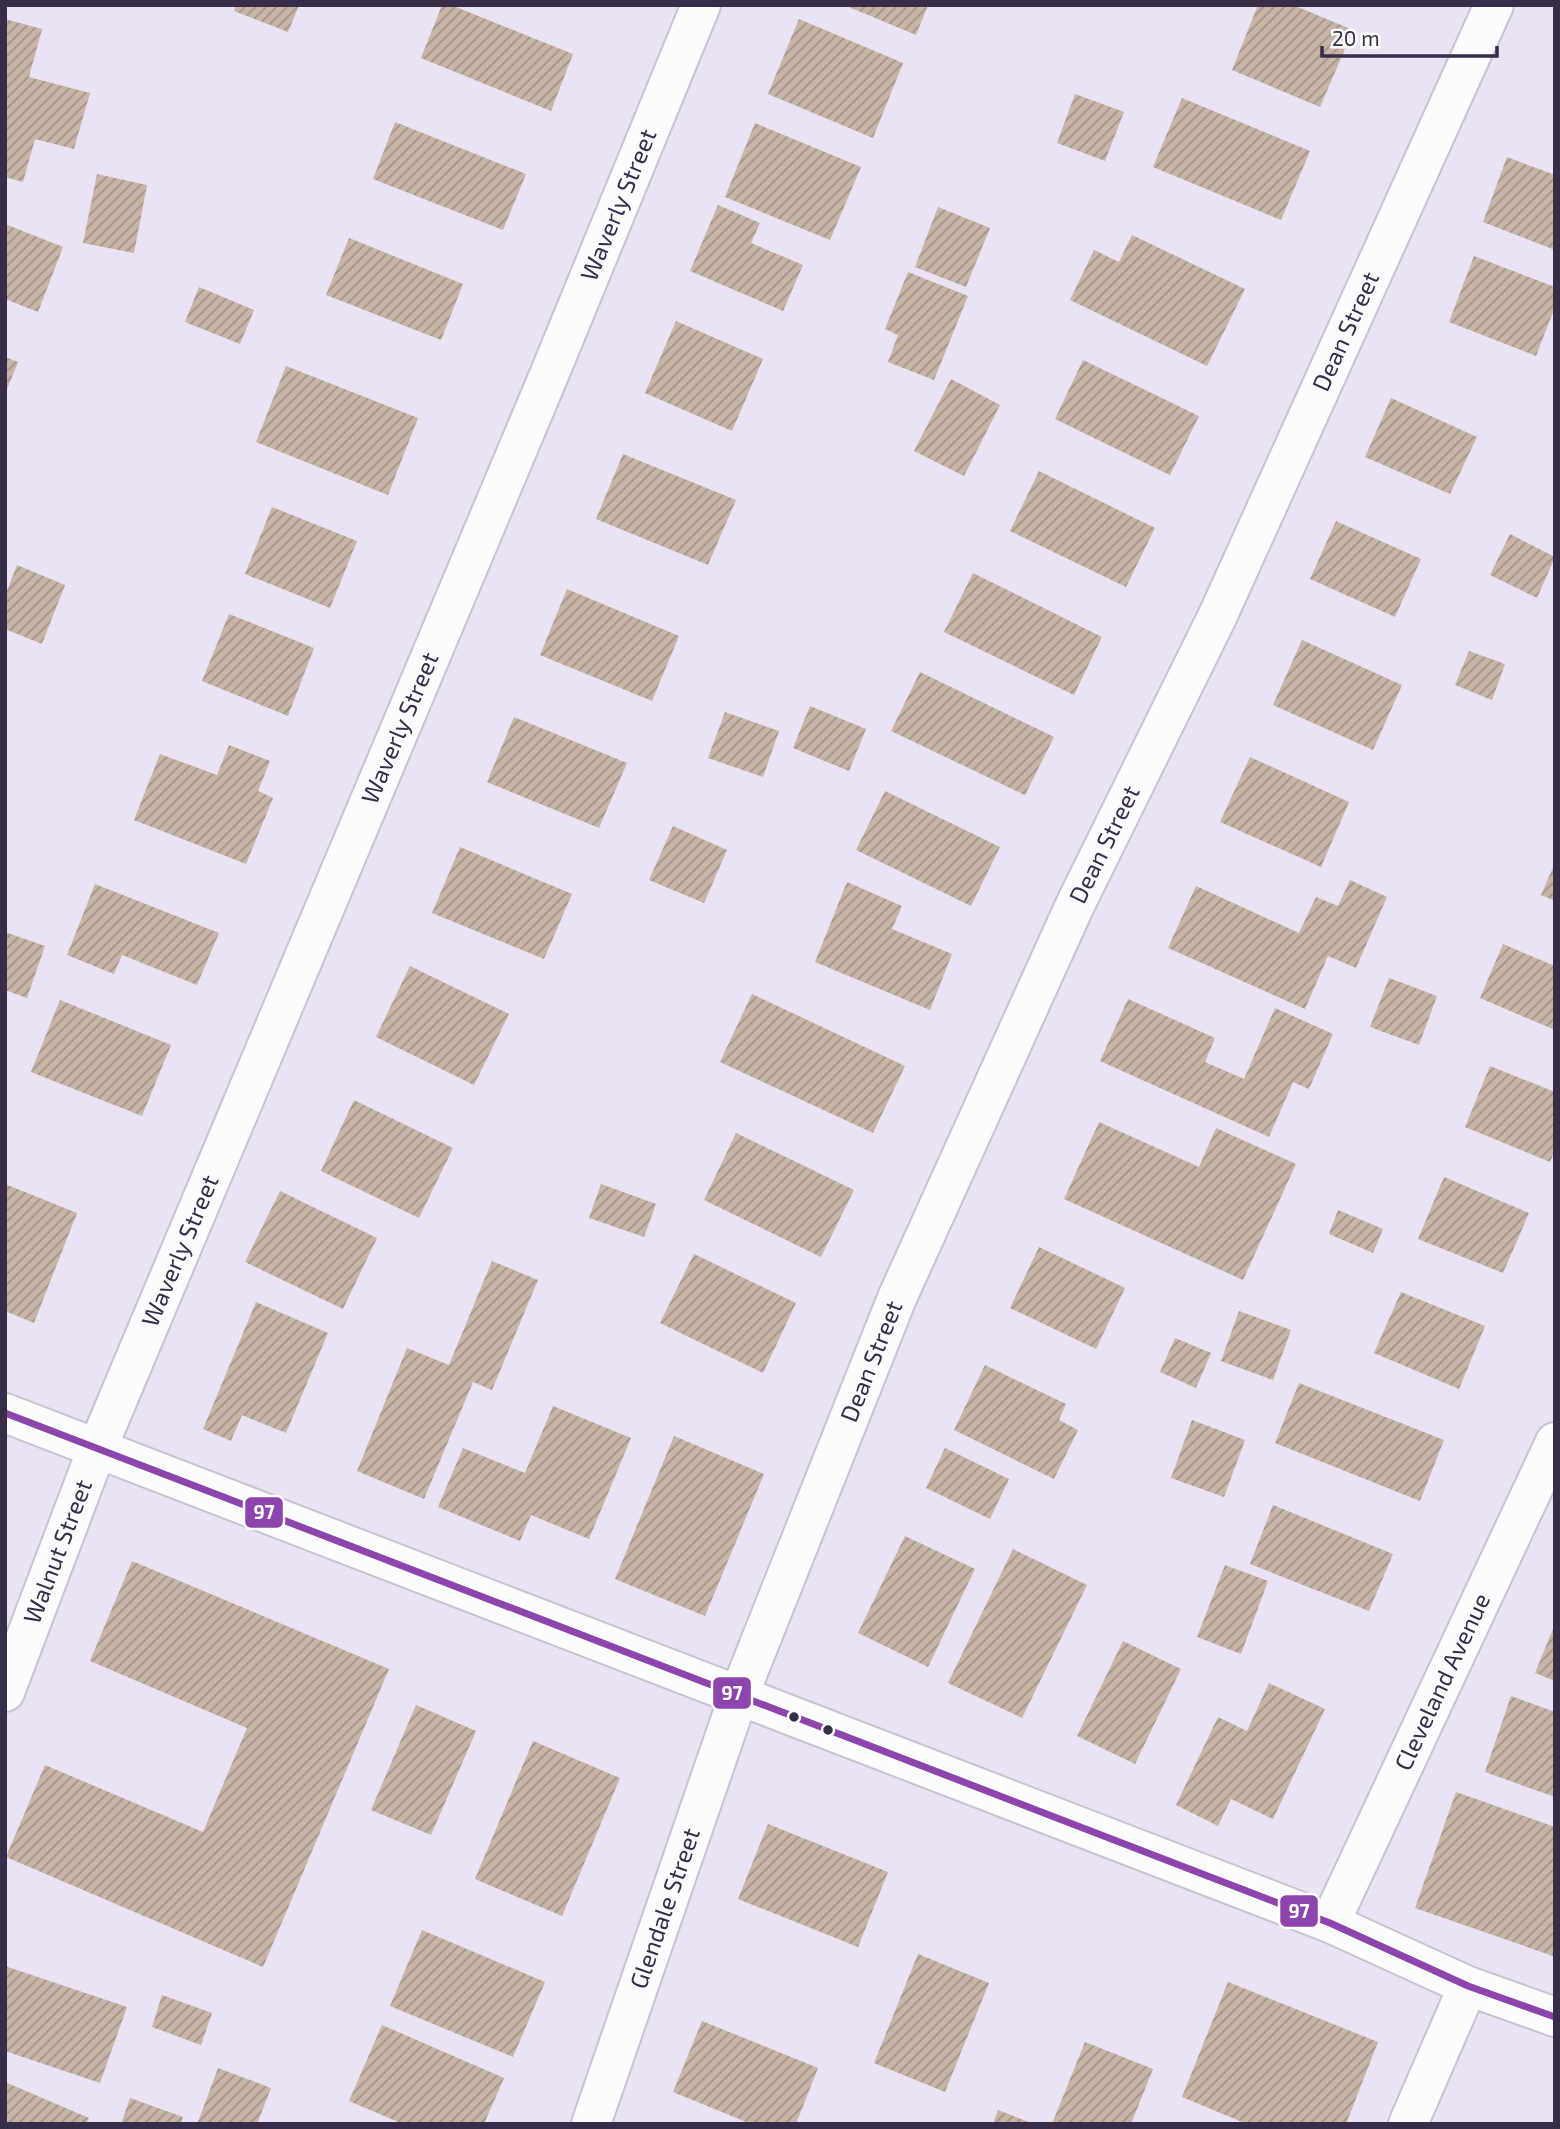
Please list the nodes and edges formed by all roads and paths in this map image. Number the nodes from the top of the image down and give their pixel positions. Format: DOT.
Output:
graph roads {
  1 [pos="701,5"];
  2 [pos="1494,5"];
  3 [pos="5,1413"];
  4 [pos="1555,1442"];
  5 [pos="97,1449"];
  6 [pos="5,1692"];
  7 [pos="738,1695"];
  8 [pos="1330,1923"];
  9 [pos="1468,1986"];
  10 [pos="1555,2017"];
  11 [pos="591,2124"];
  12 [pos="1408,2124"];
  1 -- 5 [label="street, Waverly Street"];
  2 -- 7 [label="street, Dean Street"];
  3 -- 5 [label="street"];
  4 -- 8 [label="street, Cleveland Avenue"];
  5 -- 6 [label="street, Walnut Street"];
  5 -- 7 [label="street"];
  7 -- 8 [label="street"];
  7 -- 11 [label="street, Glendale Street"];
  8 -- 9 [label="street"];
  9 -- 10 [label="street"];
  9 -- 12 [label="street"];
}
